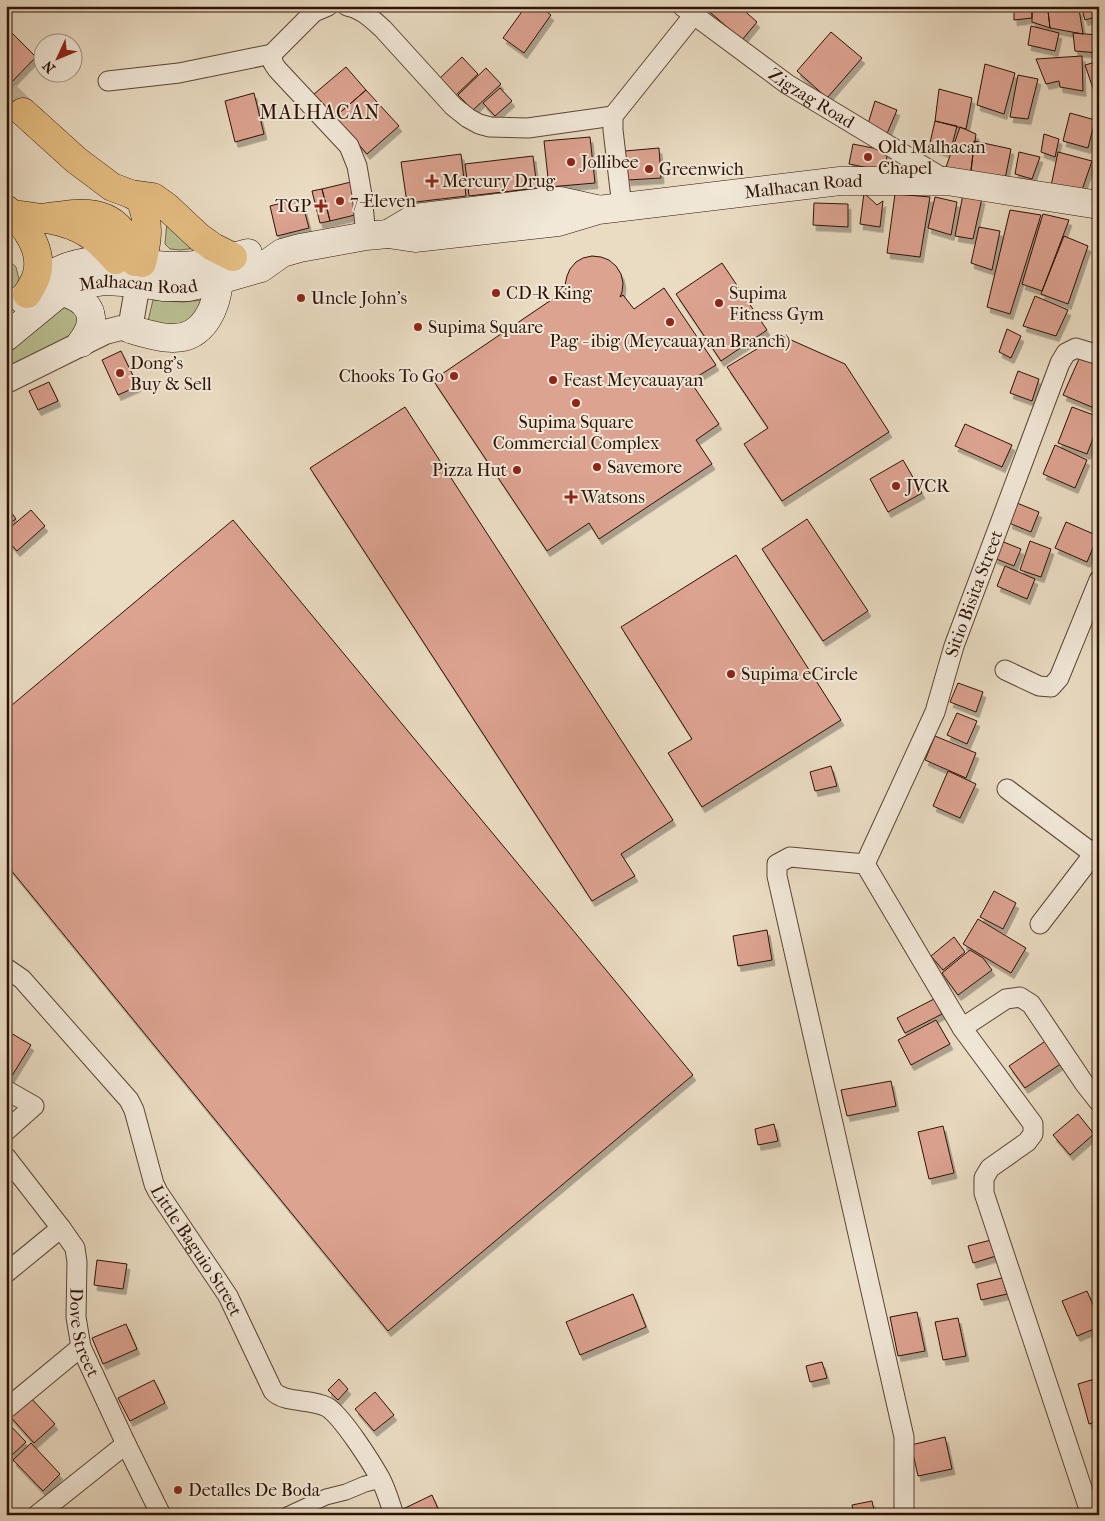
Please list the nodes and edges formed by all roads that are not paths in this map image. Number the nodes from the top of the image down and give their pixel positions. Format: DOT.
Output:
graph roads {
  1 [pos="328,6"];
  2 [pos="347,6"];
  3 [pos="688,11"];
  4 [pos="272,54"];
  5 [pos="108,81"];
  6 [pos="23,112"];
  7 [pos="613,116"];
  8 [pos="947,181"];
  9 [pos="132,194"];
  10 [pos="1099,205"];
  11 [pos="610,209"];
  12 [pos="10,211"];
  13 [pos="377,235"];
  14 [pos="282,253"];
  15 [pos="233,257"];
  16 [pos="133,267"];
  17 [pos="219,280"];
  18 [pos="62,292"];
  19 [pos="27,294"];
  20 [pos="6,314"];
  21 [pos="130,329"];
  22 [pos="6,337"];
  23 [pos="81,343"];
  24 [pos="1099,355"];
  25 [pos="6,381"];
  26 [pos="1099,580"];
  27 [pos="1005,670"];
  28 [pos="1007,789"];
  29 [pos="1097,853"];
  30 [pos="865,864"];
  31 [pos="1040,924"];
  32 [pos="6,968"];
  33 [pos="962,1028"];
  34 [pos="6,1090"];
  35 [pos="1099,1102"];
  36 [pos="6,1131"];
  37 [pos="6,1157"];
  38 [pos="61,1228"];
  39 [pos="6,1273"];
  40 [pos="81,1347"];
  41 [pos="6,1409"];
  42 [pos="126,1444"];
  43 [pos="381,1480"];
  44 [pos="37,1515"];
  45 [pos="161,1515"];
  46 [pos="287,1515"];
  47 [pos="394,1515"];
  48 [pos="904,1515"];
  49 [pos="1091,1515"];
  1 -- 4 [label="street"];
  2 -- 7 [label="street"];
  3 -- 7 [label="street"];
  3 -- 8 [label="street, Zigzag Road"];
  4 -- 5 [label="street"];
  4 -- 13 [label="street"];
  6 -- 9 [label="highway"];
  7 -- 11 [label="street"];
  8 -- 10 [label="main road, Malhacan Road"];
  8 -- 11 [label="main road, Malhacan Road"];
  9 -- 15 [label="highway"];
  9 -- 16 [label="highway"];
  11 -- 13 [label="main road, Malhacan Road"];
  12 -- 16 [label="highway"];
  12 -- 19 [label="highway"];
  13 -- 14 [label="main road, Malhacan Road"];
  14 -- 15 [label="main road, Malhacan Road"];
  14 -- 17 [label="main road, Malhacan Road"];
  15 -- 16 [label="main road, Malhacan Road"];
  16 -- 17 [label="main road, Malhacan Road"];
  16 -- 18 [label="main road, Malhacan Road"];
  16 -- 19 [label="main road, Malhacan Road"];
  16 -- 21 [label="street"];
  17 -- 21 [label="main road"];
  18 -- 22 [label="main road, Malhacan Road"];
  18 -- 23 [label="main road"];
  19 -- 20 [label="main road, Malhacan Road"];
  21 -- 23 [label="street"];
  23 -- 25 [label="street"];
  24 -- 30 [label="street, Sitio Bisita Street"];
  26 -- 27 [label="street"];
  28 -- 29 [label="street"];
  29 -- 31 [label="street"];
  30 -- 33 [label="street"];
  30 -- 48 [label="street"];
  32 -- 43 [label="street, Little Baguio Street"];
  33 -- 35 [label="street"];
  33 -- 49 [label="street"];
  34 -- 36 [label="street"];
  37 -- 38 [label="street, Dove Street"];
  38 -- 39 [label="street"];
  38 -- 40 [label="street, Dove Street"];
  40 -- 41 [label="street"];
  40 -- 42 [label="street, Dove Street"];
  42 -- 44 [label="street"];
  42 -- 45 [label="street, Dove Street"];
  43 -- 46 [label="street"];
  43 -- 47 [label="street, Little Baguio Street"];
}
